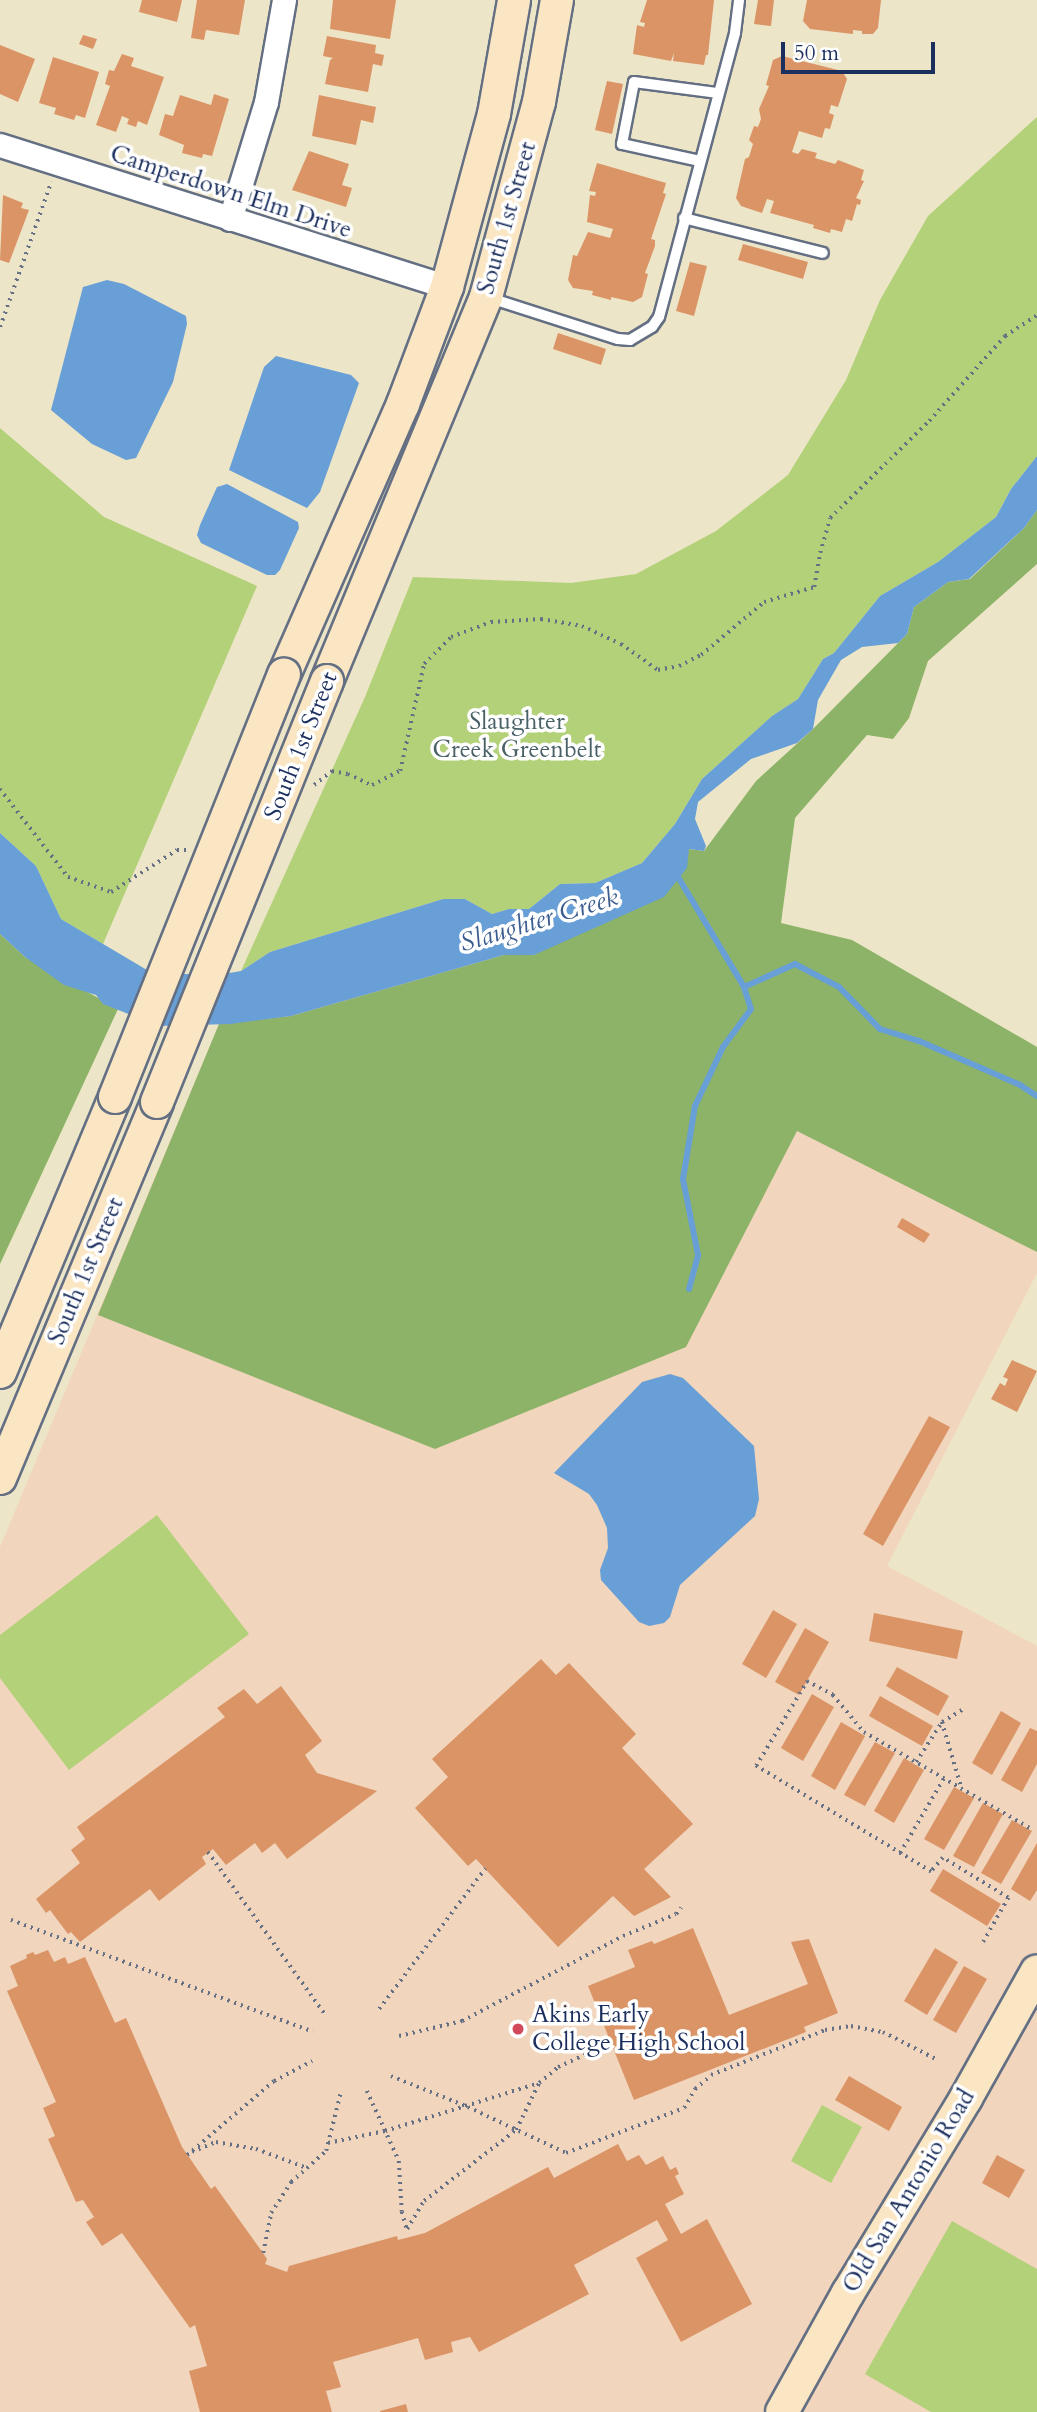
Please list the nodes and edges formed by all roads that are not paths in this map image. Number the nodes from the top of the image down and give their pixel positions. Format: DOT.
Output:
graph roads {
  1 [pos="284,0"];
  2 [pos="514,0"];
  3 [pos="556,0"];
  4 [pos="739,0"];
  5 [pos="718,93"];
  6 [pos="0,145"];
  7 [pos="700,161"];
  8 [pos="684,218"];
  9 [pos="230,219"];
  10 [pos="823,253"];
  11 [pos="447,287"];
  12 [pos="486,297"];
  13 [pos="0,1372"];
  14 [pos="0,1478"];
  15 [pos="1037,1971"];
  16 [pos="782,2412"];
  1 -- 9 [label="street"];
  2 -- 11 [label="main road, South 1st Street"];
  3 -- 12 [label="main road, South 1st Street"];
  4 -- 5 [label="lane"];
  5 -- 7 [label="lane"];
  5 -- 7 [label="lane"];
  6 -- 9 [label="street, Camperdown Elm Drive"];
  7 -- 8 [label="lane"];
  8 -- 10 [label="lane"];
  8 -- 12 [label="lane"];
  9 -- 11 [label="street, Camperdown Elm Drive"];
  11 -- 12 [label="main road"];
  11 -- 13 [label="main road, South 1st Street, bridge"];
  12 -- 14 [label="main road, South 1st Street, bridge"];
  15 -- 16 [label="main road, Old San Antonio Road"];
}
